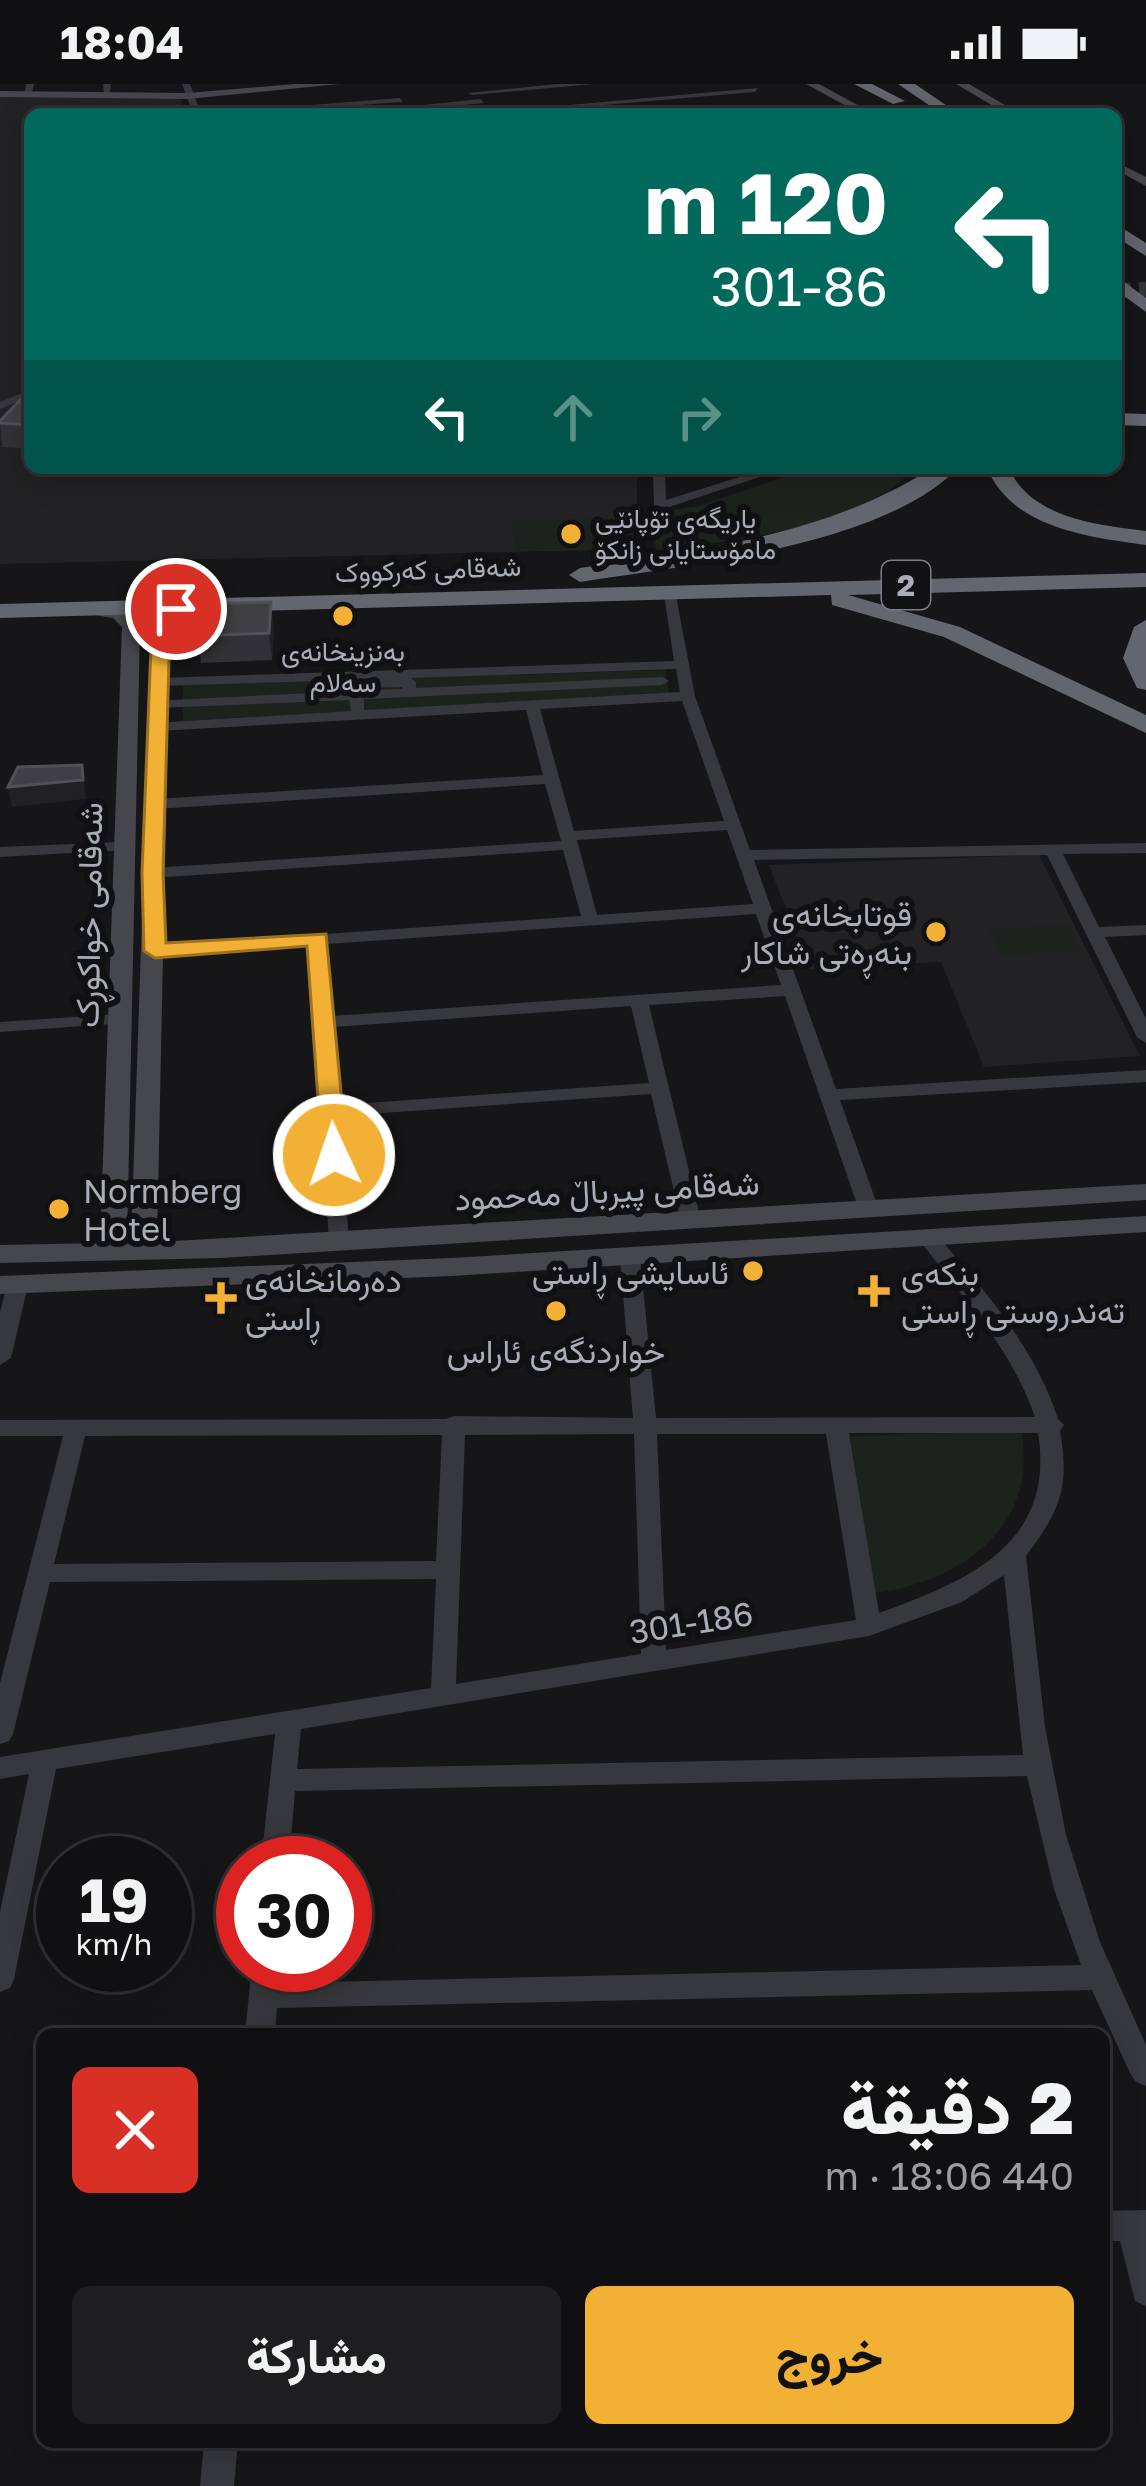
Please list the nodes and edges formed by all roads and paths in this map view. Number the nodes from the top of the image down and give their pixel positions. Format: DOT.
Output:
graph roads {
  1 [pos="286,84"];
  2 [pos="334,84"];
  3 [pos="382,84"];
  4 [pos="460,84"];
  5 [pos="590,84"];
  6 [pos="629,84"];
  7 [pos="811,84"];
  8 [pos="836,84"];
  9 [pos="862,84"];
  10 [pos="871,84"];
  11 [pos="905,84"];
  12 [pos="916,84"];
  13 [pos="961,84"];
  14 [pos="973,84"];
  15 [pos="29,87"];
  16 [pos="750,87"];
  17 [pos="107,88"];
  18 [pos="187,91"];
  19 [pos="0,92"];
  20 [pos="472,93"];
  21 [pos="651,99"];
  22 [pos="932,100"];
  23 [pos="481,101"];
  24 [pos="898,101"];
  25 [pos="614,102"];
  26 [pos="851,102"];
  27 [pos="408,107"];
  28 [pos="489,108"];
  29 [pos="568,108"];
  30 [pos="622,108"];
  31 [pos="780,108"];
  32 [pos="860,108"];
  33 [pos="908,108"];
  34 [pos="943,108"];
  35 [pos="1004,108"];
  36 [pos="1015,108"];
  37 [pos="1122,265"];
  38 [pos="1146,284"];
  39 [pos="1122,286"];
  40 [pos="1146,307"];
  41 [pos="659,474"];
  42 [pos="761,474"];
  43 [pos="924,474"];
  44 [pos="937,474"];
  45 [pos="1001,474"];
  46 [pos="897,499"];
  47 [pos="1146,538"];
  48 [pos="1146,560"];
  49 [pos="579,575"];
  50 [pos="1146,580"];
  51 [pos="742,589"];
  52 [pos="0,591"];
  53 [pos="668,591"];
  54 [pos="186,606"];
  55 [pos="89,609"];
  56 [pos="0,611"];
  57 [pos="1146,627"];
  58 [pos="680,665"];
  59 [pos="662,681"];
  60 [pos="1146,683"];
  61 [pos="356,695"];
  62 [pos="688,696"];
  63 [pos="158,704"];
  64 [pos="532,706"];
  65 [pos="357,716"];
  66 [pos="1146,724"];
  67 [pos="551,779"];
  68 [pos="155,804"];
  69 [pos="736,825"];
  70 [pos="567,841"];
  71 [pos="121,847"];
  72 [pos="1146,848"];
  73 [pos="1053,850"];
  74 [pos="0,852"];
  75 [pos="746,855"];
  76 [pos="152,873"];
  77 [pos="765,908"];
  78 [pos="590,919"];
  79 [pos="1146,930"];
  80 [pos="1094,932"];
  81 [pos="318,939"];
  82 [pos="155,951"];
  83 [pos="792,990"];
  84 [pos="639,1002"];
  85 [pos="119,1019"];
  86 [pos="324,1022"];
  87 [pos="0,1027"];
  88 [pos="1146,1037"];
  89 [pos="1146,1076"];
  90 [pos="659,1088"];
  91 [pos="830,1095"];
  92 [pos="332,1111"];
  93 [pos="1146,1192"];
  94 [pos="868,1210"];
  95 [pos="146,1219"];
  96 [pos="691,1221"];
  97 [pos="116,1222"];
  98 [pos="1146,1224"];
  99 [pos="929,1238"];
  100 [pos="339,1242"];
  101 [pos="144,1252"];
  102 [pos="0,1254"];
  103 [pos="113,1254"];
  104 [pos="630,1257"];
  105 [pos="9,1285"];
  106 [pos="0,1358"];
  107 [pos="454,1424"];
  108 [pos="836,1424"];
  109 [pos="1052,1425"];
  110 [pos="645,1426"];
  111 [pos="0,1428"];
  112 [pos="76,1428"];
  113 [pos="1014,1556"];
  114 [pos="447,1570"];
  115 [pos="38,1573"];
  116 [pos="869,1628"];
  117 [pos="654,1660"];
  118 [pos="443,1696"];
  119 [pos="289,1721"];
  120 [pos="0,1734"];
  121 [pos="45,1761"];
  122 [pos="1034,1765"];
  123 [pos="0,1768"];
  124 [pos="283,1780"];
  125 [pos="278,1836"];
  126 [pos="1100,1977"];
  127 [pos="0,1979"];
  128 [pos="263,1992"];
  129 [pos="263,1996"];
  130 [pos="260,2028"];
  131 [pos="1146,2072"];
  132 [pos="1127,2226"];
  133 [pos="1146,2290"];
  134 [pos="220,2448"];
  135 [pos="217,2486"];
  1 -- 18 [label="main road"];
  2 -- 18 [label="main road"];
  3 -- 27 [label="street"];
  4 -- 20 [label="street"];
  5 -- 20 [label="street"];
  6 -- 21 [label="street"];
  7 -- 26 [label="main road"];
  8 -- 26 [label="main road"];
  9 -- 24 [label="highway"];
  10 -- 24 [label="highway"];
  11 -- 22 [label="highway"];
  12 -- 22 [label="highway"];
  13 -- 35 [label="main road"];
  14 -- 36 [label="main road"];
  15 -- 17 [label="main road"];
  15 -- 19 [label="main road"];
  16 -- 21 [label="street"];
  16 -- 31 [label="street"];
  17 -- 18 [label="main road"];
  18 -- 19 [label="main road"];
  20 -- 23 [label="street"];
  21 -- 25 [label="street"];
  22 -- 34 [label="highway"];
  23 -- 27 [label="street"];
  23 -- 28 [label="street"];
  24 -- 33 [label="highway"];
  25 -- 29 [label="street"];
  25 -- 30 [label="street"];
  26 -- 32 [label="main road"];
  37 -- 38 [label="highway"];
  39 -- 40 [label="highway"];
  41 -- 42 [label="street"];
  43 -- 46 [label="highway"];
  44 -- 46 [label="highway"];
  45 -- 47 [label="highway"];
  46 -- 49 [label="highway"];
  48 -- 49 [label="highway, شەقامی کەرکووک / 2"];
  49 -- 52 [label="highway, شەقامی کەرکووک / 2"];
  50 -- 51 [label="highway, شەقامی کەرکووک / 2"];
  51 -- 53 [label="highway, شەقامی کەرکووک / 2"];
  51 -- 66 [label="highway"];
  53 -- 54 [label="highway, شەقامی کەرکووک / 2"];
  53 -- 58 [label="street"];
  54 -- 55 [label="highway, شەقامی کەرکووک / 2"];
  54 -- 63 [label="main road, شەقامی خواکوڕک"];
  55 -- 56 [label="highway, شەقامی کەرکووک / 2"];
  55 -- 71 [label="main road, شەقامی خواکوڕک"];
  57 -- 60 [label="highway"];
  58 -- 62 [label="street"];
  58 -- 63 [label="street"];
  59 -- 61 [label="street"];
  61 -- 63 [label="street"];
  61 -- 65 [label="street"];
  62 -- 64 [label="street"];
  62 -- 69 [label="street"];
  63 -- 65 [label="street"];
  63 -- 68 [label="main road, شەقامی خواکوڕک"];
  64 -- 65 [label="street"];
  64 -- 67 [label="street"];
  67 -- 68 [label="street"];
  67 -- 70 [label="street"];
  68 -- 76 [label="main road, شەقامی خواکوڕک"];
  69 -- 70 [label="street"];
  69 -- 75 [label="street"];
  70 -- 76 [label="street"];
  70 -- 78 [label="street"];
  71 -- 74 [label="street"];
  71 -- 85 [label="main road, شەقامی خواکوڕک"];
  72 -- 73 [label="street"];
  73 -- 75 [label="street"];
  73 -- 80 [label="street"];
  75 -- 77 [label="street"];
  76 -- 82 [label="main road, شەقامی خواکوڕک"];
  77 -- 78 [label="street"];
  77 -- 83 [label="street"];
  78 -- 81 [label="street"];
  79 -- 80 [label="street"];
  80 -- 88 [label="street"];
  81 -- 82 [label="street"];
  81 -- 86 [label="street"];
  82 -- 95 [label="main road, شەقامی خواکوڕک"];
  83 -- 84 [label="street"];
  83 -- 91 [label="street"];
  84 -- 86 [label="street"];
  84 -- 90 [label="street"];
  85 -- 87 [label="street"];
  85 -- 97 [label="main road, شەقامی خواکوڕک"];
  86 -- 92 [label="street"];
  89 -- 91 [label="street"];
  90 -- 92 [label="street"];
  90 -- 96 [label="street"];
  91 -- 94 [label="street"];
  92 -- 100 [label="street"];
  93 -- 94 [label="main road, شەقامی پیرباڵ مەحمود"];
  94 -- 96 [label="main road, شەقامی پیرباڵ مەحمود"];
  95 -- 97 [label="main road"];
  95 -- 101 [label="main road, شەقامی خواکوڕک"];
  96 -- 100 [label="main road, شەقامی پیرباڵ مەحمود"];
  97 -- 103 [label="main road, شەقامی خواکوڕک"];
  98 -- 99 [label="main road, شەقامی پیرباڵ مەحمود"];
  99 -- 104 [label="main road, شەقامی پیرباڵ مەحمود"];
  99 -- 109 [label="street, 301-186"];
  100 -- 101 [label="main road, شەقامی پیرباڵ مەحمود"];
  101 -- 103 [label="main road, شەقامی پیرباڵ مەحمود"];
  102 -- 103 [label="main road, شەقامی پیرباڵ مەحمود"];
  104 -- 105 [label="main road, شەقامی پیرباڵ مەحمود"];
  104 -- 110 [label="street"];
  105 -- 106 [label="street"];
  107 -- 110 [label="street"];
  107 -- 112 [label="street"];
  107 -- 114 [label="street"];
  108 -- 109 [label="street"];
  108 -- 110 [label="street"];
  108 -- 116 [label="street"];
  109 -- 113 [label="street, 301-186"];
  110 -- 117 [label="street"];
  111 -- 112 [label="street"];
  112 -- 115 [label="street"];
  113 -- 116 [label="street, 301-186"];
  113 -- 122 [label="street"];
  114 -- 115 [label="street"];
  114 -- 118 [label="street"];
  115 -- 120 [label="street"];
  116 -- 117 [label="street, 301-186"];
  117 -- 118 [label="street, 301-186"];
  118 -- 119 [label="street, 301-186"];
  119 -- 121 [label="street, 301-186"];
  119 -- 124 [label="street"];
  121 -- 123 [label="street, 301-186"];
  121 -- 127 [label="street"];
  122 -- 124 [label="street"];
  122 -- 126 [label="street"];
  124 -- 125 [label="street"];
  126 -- 129 [label="street"];
  126 -- 131 [label="street"];
  128 -- 129 [label="street"];
  129 -- 130 [label="street"];
  132 -- 133 [label="street"];
  134 -- 135 [label="street"];
}
